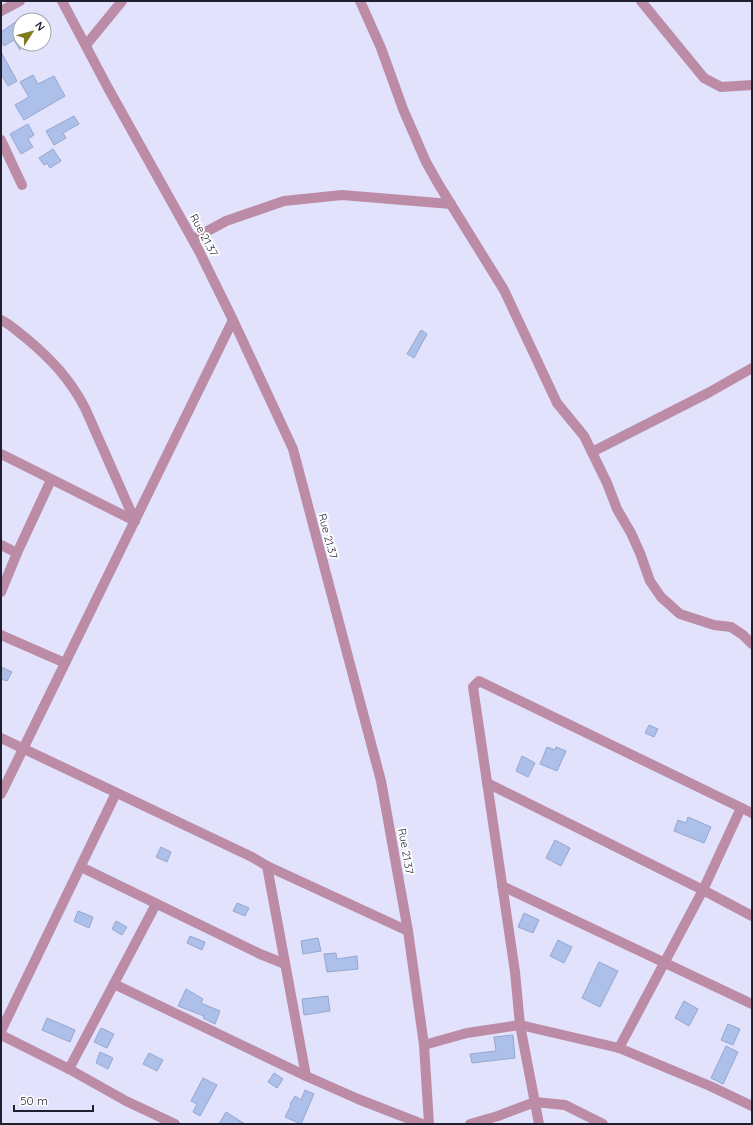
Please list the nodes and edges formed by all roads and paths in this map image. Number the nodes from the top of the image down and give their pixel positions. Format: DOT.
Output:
graph roads {
  1 [pos="20,1"];
  2 [pos="62,1"];
  3 [pos="122,1"];
  4 [pos="360,1"];
  5 [pos="641,1"];
  6 [pos="1,11"];
  7 [pos="86,45"];
  8 [pos="752,85"];
  9 [pos="1,140"];
  10 [pos="22,185"];
  11 [pos="451,204"];
  12 [pos="193,239"];
  13 [pos="1,320"];
  14 [pos="233,320"];
  15 [pos="752,368"];
  16 [pos="592,452"];
  17 [pos="1,454"];
  18 [pos="51,480"];
  19 [pos="135,521"];
  20 [pos="1,545"];
  21 [pos="16,553"];
  22 [pos="1,592"];
  23 [pos="1,635"];
  24 [pos="752,644"];
  25 [pos="65,663"];
  26 [pos="1,738"];
  27 [pos="24,748"];
  28 [pos="487,783"];
  29 [pos="116,793"];
  30 [pos="1,794"];
  31 [pos="748,810"];
  32 [pos="268,866"];
  33 [pos="81,867"];
  34 [pos="502,886"];
  35 [pos="703,890"];
  36 [pos="156,904"];
  37 [pos="752,916"];
  38 [pos="408,931"];
  39 [pos="664,962"];
  40 [pos="285,964"];
  41 [pos="114,984"];
  42 [pos="752,1004"];
  43 [pos="520,1025"];
  44 [pos="1,1031"];
  45 [pos="1,1035"];
  46 [pos="424,1045"];
  47 [pos="619,1048"];
  48 [pos="70,1069"];
  49 [pos="306,1076"];
  50 [pos="535,1102"];
  51 [pos="752,1106"];
  52 [pos="175,1124"];
  53 [pos="422,1124"];
  54 [pos="430,1124"];
  55 [pos="470,1124"];
  56 [pos="539,1124"];
  57 [pos="603,1124"];
  1 -- 6 [label="street"];
  2 -- 7 [label="street, Rue 21.37"];
  3 -- 7 [label="street"];
  4 -- 11 [label="street"];
  5 -- 8 [label="street"];
  7 -- 12 [label="street, Rue 21.37"];
  9 -- 10 [label="street"];
  11 -- 12 [label="street"];
  11 -- 16 [label="street"];
  12 -- 14 [label="street, Rue 21.37"];
  13 -- 19 [label="street"];
  14 -- 19 [label="street"];
  14 -- 38 [label="street, Rue 21.37"];
  15 -- 16 [label="street"];
  16 -- 24 [label="street"];
  17 -- 18 [label="street"];
  18 -- 19 [label="street"];
  18 -- 21 [label="street"];
  19 -- 25 [label="street"];
  20 -- 21 [label="street"];
  21 -- 22 [label="street"];
  23 -- 25 [label="street"];
  25 -- 27 [label="street"];
  26 -- 27 [label="street"];
  27 -- 29 [label="street"];
  27 -- 30 [label="street"];
  28 -- 31 [label="street"];
  28 -- 34 [label="street"];
  28 -- 35 [label="street"];
  29 -- 32 [label="street"];
  29 -- 33 [label="street"];
  31 -- 35 [label="street"];
  32 -- 38 [label="street"];
  32 -- 40 [label="street"];
  33 -- 36 [label="street"];
  33 -- 44 [label="street"];
  34 -- 39 [label="street"];
  34 -- 43 [label="street"];
  35 -- 37 [label="street"];
  35 -- 39 [label="street"];
  36 -- 40 [label="street"];
  36 -- 41 [label="street"];
  38 -- 46 [label="street, Rue 21.37"];
  39 -- 42 [label="street"];
  39 -- 47 [label="street"];
  40 -- 49 [label="street"];
  41 -- 48 [label="street"];
  41 -- 49 [label="street"];
  43 -- 46 [label="street"];
  43 -- 47 [label="street"];
  43 -- 50 [label="street"];
  45 -- 48 [label="street"];
  46 -- 54 [label="street, Rue 21.37"];
  47 -- 51 [label="street"];
  48 -- 52 [label="street"];
  49 -- 53 [label="street"];
  50 -- 55 [label="street"];
  50 -- 56 [label="street"];
  50 -- 57 [label="street"];
}
